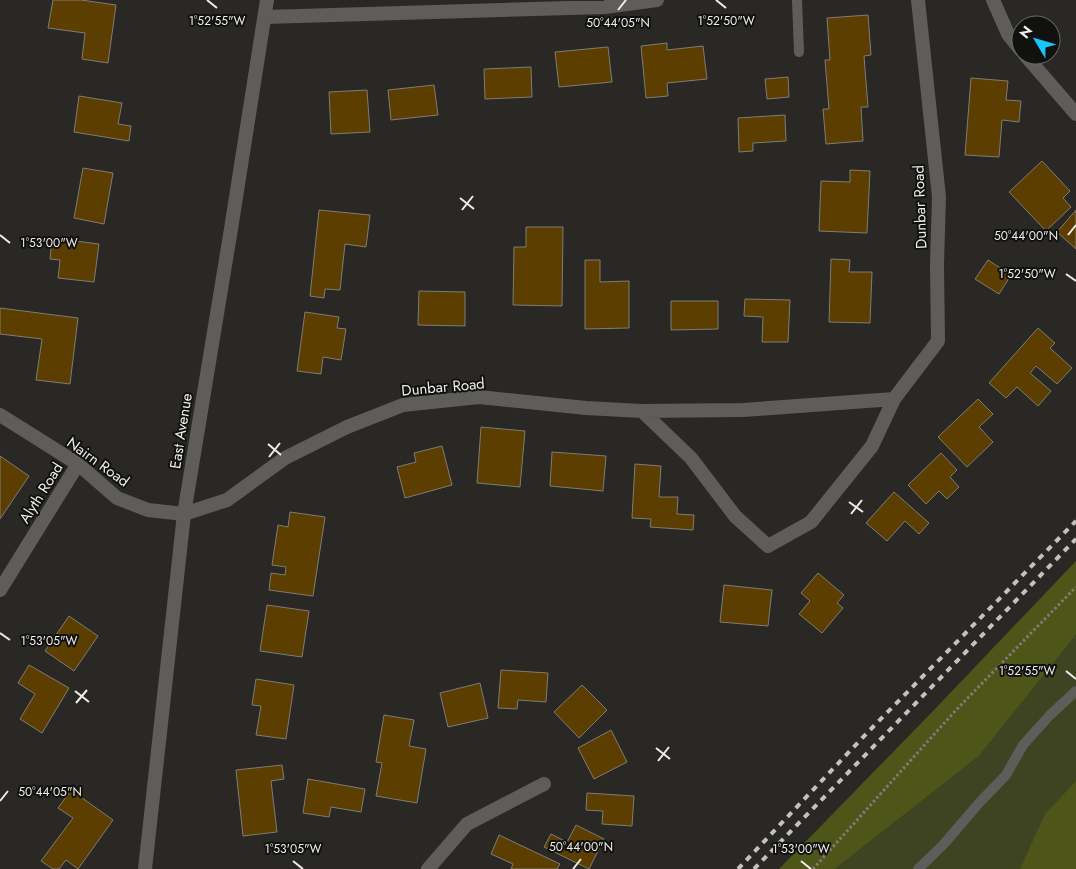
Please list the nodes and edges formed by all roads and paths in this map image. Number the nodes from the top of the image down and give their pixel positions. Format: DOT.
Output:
graph roads {
  1 [pos="267,0"];
  2 [pos="657,0"];
  3 [pos="796,0"];
  4 [pos="918,0"];
  5 [pos="994,0"];
  6 [pos="265,17"];
  7 [pos="1011,38"];
  8 [pos="799,52"];
  9 [pos="1034,65"];
  10 [pos="1076,114"];
  11 [pos="894,400"];
  12 [pos="642,411"];
  13 [pos="0,416"];
  14 [pos="78,464"];
  15 [pos="184,514"];
  16 [pos="1076,587"];
  17 [pos="0,590"];
  18 [pos="1076,691"];
  19 [pos="544,784"];
  20 [pos="146,869"];
  21 [pos="428,869"];
  22 [pos="812,869"];
  23 [pos="918,869"];
  1 -- 6 [label="street, East Avenue"];
  2 -- 6 [label="street"];
  3 -- 8 [label="lane"];
  4 -- 11 [label="street, Dunbar Road"];
  5 -- 7 [label="street"];
  6 -- 15 [label="street, East Avenue"];
  9 -- 10 [label="street"];
  11 -- 12 [label="street, Dunbar Road"];
  11 -- 12 [label="street, Dunbar Road"];
  12 -- 15 [label="street, Dunbar Road"];
  13 -- 14 [label="street, Nairn Road"];
  14 -- 15 [label="street, Nairn Road"];
  14 -- 17 [label="street, Alyth Road"];
  15 -- 20 [label="street, East Avenue"];
  16 -- 22 [label="path"];
  18 -- 23 [label="lane"];
  19 -- 21 [label="street"];
}
